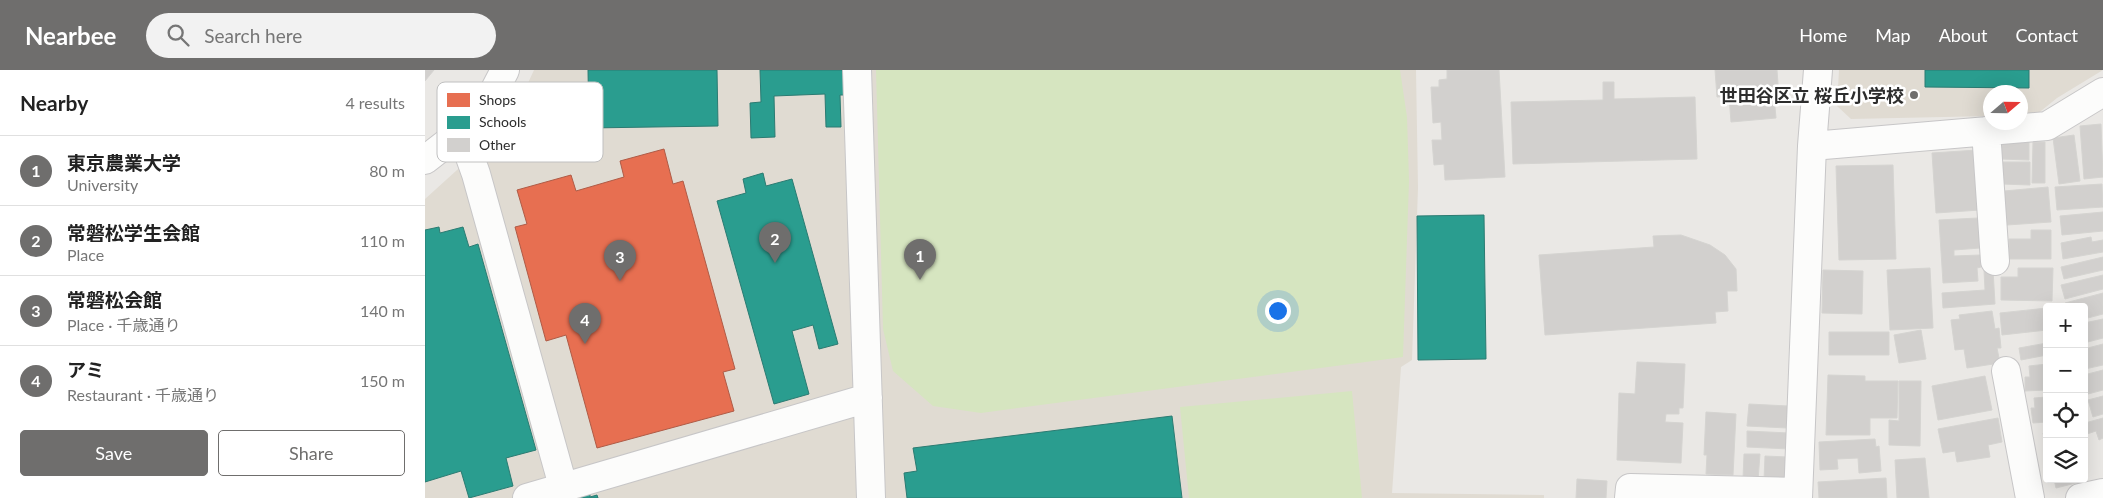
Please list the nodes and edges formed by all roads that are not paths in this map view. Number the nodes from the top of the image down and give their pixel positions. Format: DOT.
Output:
graph roads {
  1 [pos="505,70"];
  2 [pos="857,70"];
  3 [pos="1818,70"];
  4 [pos="499,82"];
  5 [pos="2103,92"];
  6 [pos="1986,131"];
  7 [pos="1812,146"];
  8 [pos="437,151"];
  9 [pos="425,160"];
  10 [pos="472,162"];
  11 [pos="1995,261"];
  12 [pos="2006,371"];
  13 [pos="868,398"];
  14 [pos="563,486"];
  15 [pos="2103,493"];
  16 [pos="1798,495"];
  17 [pos="527,498"];
  18 [pos="871,498"];
  19 [pos="1629,498"];
  20 [pos="2030,498"];
  21 [pos="2080,498"];
  1 -- 4 [label="street"];
  2 -- 13 [label="street"];
  3 -- 7 [label="street"];
  5 -- 6 [label="street"];
  6 -- 7 [label="street"];
  6 -- 11 [label="street"];
  7 -- 16 [label="street"];
  8 -- 9 [label="street"];
  10 -- 14 [label="street"];
  12 -- 20 [label="street"];
  13 -- 14 [label="street"];
  13 -- 18 [label="street"];
  14 -- 17 [label="street"];
  15 -- 21 [label="street"];
  16 -- 19 [label="street"];
}
